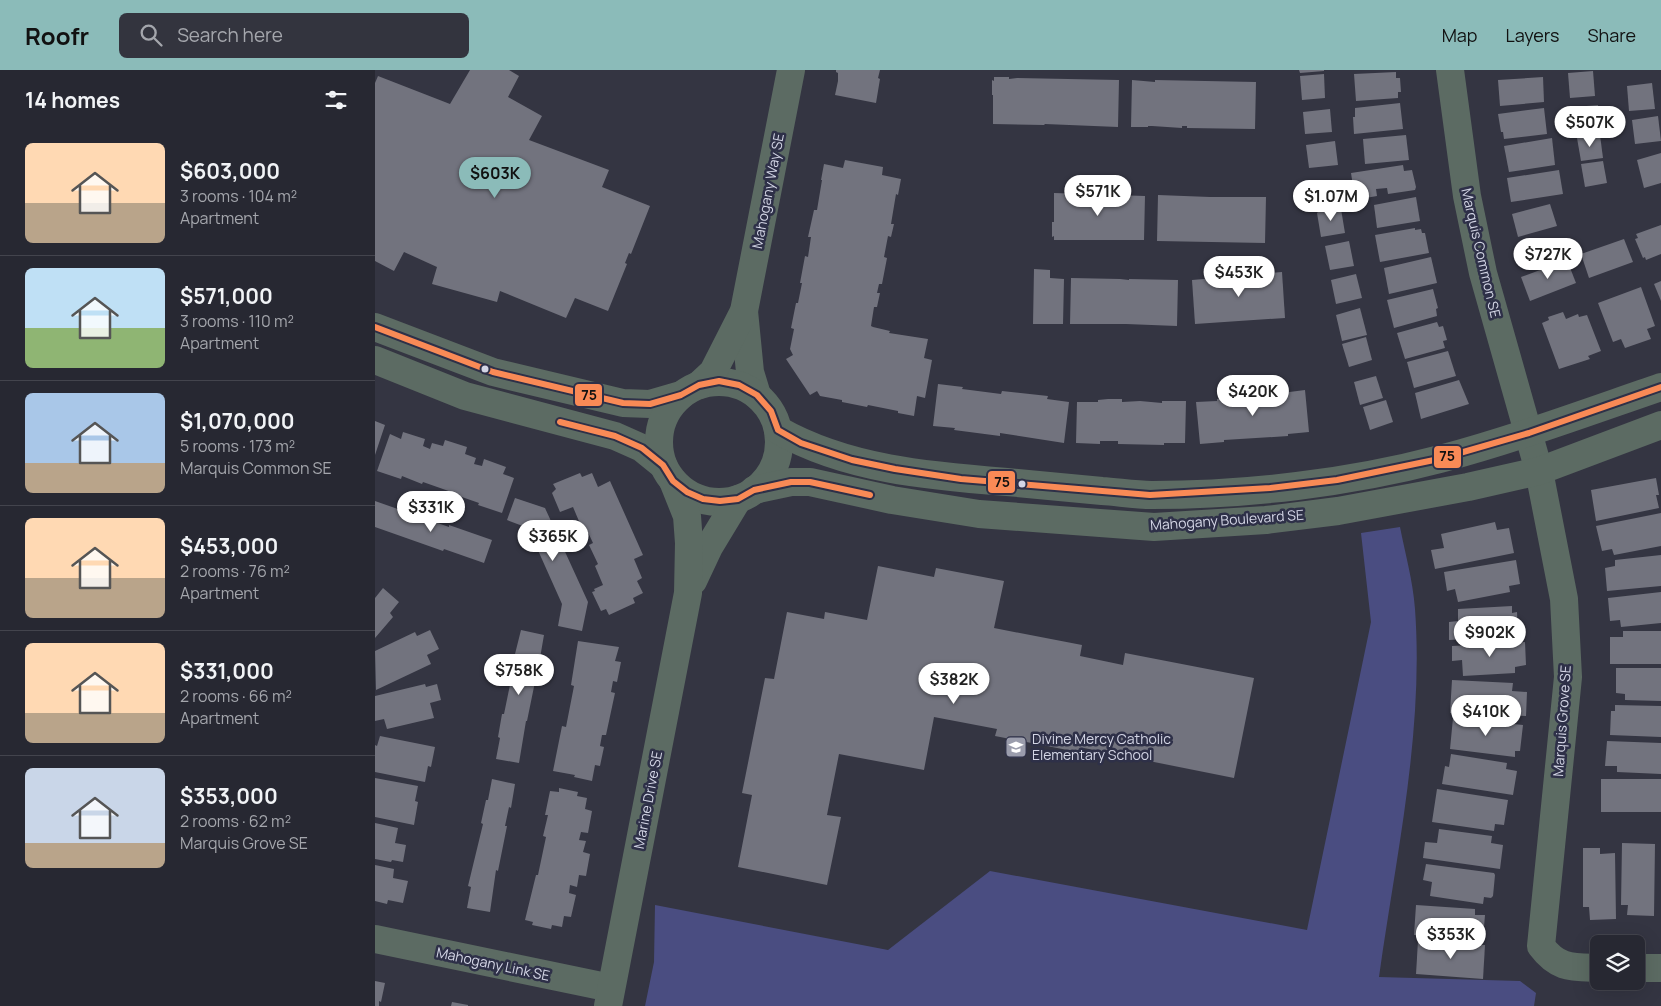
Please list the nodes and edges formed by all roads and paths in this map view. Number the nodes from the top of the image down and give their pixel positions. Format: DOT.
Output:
graph roads {
  1 [pos="791,70"];
  2 [pos="1450,70"];
  3 [pos="744,311"];
  4 [pos="375,327"];
  5 [pos="375,360"];
  6 [pos="1661,387"];
  7 [pos="690,390"];
  8 [pos="757,395"];
  9 [pos="1661,425"];
  10 [pos="778,430"];
  11 [pos="1529,433"];
  12 [pos="1539,471"];
  13 [pos="668,473"];
  14 [pos="746,494"];
  15 [pos="687,593"];
  16 [pos="375,939"];
  17 [pos="1590,968"];
  18 [pos="1645,968"];
  19 [pos="1661,968"];
  20 [pos="609,997"];
  1 -- 3 [label="street, Mahogany Way SE"];
  2 -- 11 [label="street, Marquis Common SE"];
  3 -- 7 [label="street, Mahogany Way SE"];
  3 -- 8 [label="street, Mahogany Way SE"];
  4 -- 7 [label="street"];
  5 -- 13 [label="street"];
  6 -- 11 [label="street, Mahogany Boulevard SE"];
  7 -- 8 [label="street"];
  7 -- 13 [label="street"];
  8 -- 10 [label="street"];
  9 -- 12 [label="street, Mahogany Boulevard SE"];
  10 -- 11 [label="street, Mahogany Boulevard SE"];
  10 -- 14 [label="street"];
  11 -- 12 [label="street, Marquis Grove SE"];
  12 -- 14 [label="street, Mahogany Boulevard SE"];
  12 -- 17 [label="street, Marquis Grove SE"];
  13 -- 14 [label="street"];
  13 -- 15 [label="street, Marine Drive SE"];
  14 -- 15 [label="street, Marine Drive SE"];
  15 -- 20 [label="street, Marine Drive SE"];
  16 -- 20 [label="street, Mahogany Link SE"];
  18 -- 19 [label="street"];
}
